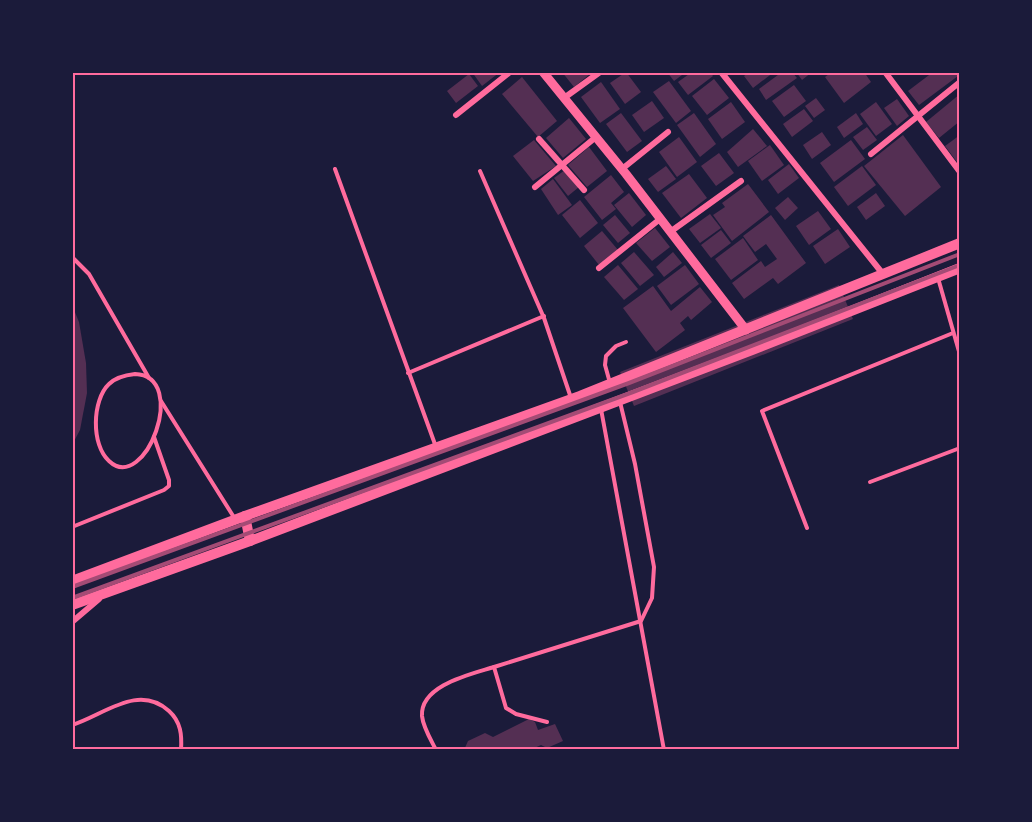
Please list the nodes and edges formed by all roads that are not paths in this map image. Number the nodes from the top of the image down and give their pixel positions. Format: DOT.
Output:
graph roads {
  1 [pos="510,72"];
  2 [pos="543,72"];
  3 [pos="600,72"];
  4 [pos="721,72"];
  5 [pos="885,72"];
  6 [pos="960,82"];
  7 [pos="564,98"];
  8 [pos="456,115"];
  9 [pos="918,117"];
  10 [pos="668,132"];
  11 [pos="596,137"];
  12 [pos="539,139"];
  13 [pos="871,154"];
  14 [pos="563,165"];
  15 [pos="335,169"];
  16 [pos="622,169"];
  17 [pos="480,171"];
  18 [pos="960,172"];
  19 [pos="741,181"];
  20 [pos="535,187"];
  21 [pos="584,190"];
  22 [pos="660,219"];
  23 [pos="670,232"];
  24 [pos="960,243"];
  25 [pos="72,257"];
  26 [pos="599,268"];
  27 [pos="960,268"];
  28 [pos="882,274"];
  29 [pos="938,277"];
  30 [pos="543,315"];
  31 [pos="746,330"];
  32 [pos="952,333"];
  33 [pos="626,342"];
  34 [pos="960,355"];
  35 [pos="408,373"];
  36 [pos="149,379"];
  37 [pos="610,384"];
  38 [pos="161,399"];
  39 [pos="571,399"];
  40 [pos="620,400"];
  41 [pos="600,408"];
  42 [pos="154,436"];
  43 [pos="436,447"];
  44 [pos="960,448"];
  45 [pos="870,482"];
  46 [pos="240,518"];
  47 [pos="72,527"];
  48 [pos="807,528"];
  49 [pos="250,541"];
  50 [pos="72,581"];
  51 [pos="106,592"];
  52 [pos="72,605"];
  53 [pos="641,621"];
  54 [pos="72,622"];
  55 [pos="494,667"];
  56 [pos="548,722"];
  57 [pos="72,725"];
  58 [pos="181,750"];
  59 [pos="436,750"];
  60 [pos="664,750"];
  1 -- 8 [label="street"];
  2 -- 7 [label="street"];
  3 -- 7 [label="street"];
  4 -- 28 [label="street"];
  5 -- 9 [label="street"];
  6 -- 9 [label="street"];
  7 -- 11 [label="street"];
  9 -- 13 [label="street"];
  9 -- 18 [label="street"];
  10 -- 16 [label="street"];
  11 -- 14 [label="street"];
  11 -- 16 [label="street"];
  12 -- 14 [label="street"];
  14 -- 20 [label="street"];
  14 -- 21 [label="street"];
  15 -- 35 [label="lane"];
  16 -- 22 [label="street"];
  17 -- 30 [label="lane"];
  19 -- 23 [label="street"];
  22 -- 23 [label="street"];
  22 -- 26 [label="street"];
  23 -- 31 [label="street"];
  24 -- 28 [label="main road"];
  25 -- 36 [label="lane"];
  27 -- 29 [label="main road"];
  28 -- 31 [label="main road"];
  29 -- 32 [label="lane"];
  29 -- 40 [label="main road"];
  30 -- 35 [label="lane"];
  30 -- 39 [label="lane"];
  31 -- 37 [label="main road"];
  32 -- 34 [label="lane"];
  32 -- 48 [label="lane"];
  33 -- 37 [label="lane"];
  35 -- 43 [label="lane"];
  36 -- 38 [label="lane"];
  36 -- 42 [label="lane"];
  37 -- 39 [label="main road"];
  38 -- 42 [label="lane"];
  38 -- 46 [label="lane"];
  39 -- 43 [label="main road"];
  40 -- 41 [label="main road"];
  40 -- 53 [label="lane"];
  41 -- 49 [label="main road"];
  41 -- 53 [label="lane"];
  42 -- 47 [label="lane"];
  43 -- 46 [label="main road"];
  44 -- 45 [label="lane"];
  46 -- 49 [label="main road"];
  46 -- 50 [label="main road"];
  49 -- 51 [label="main road"];
  51 -- 52 [label="main road"];
  51 -- 54 [label="street"];
  53 -- 55 [label="lane"];
  53 -- 60 [label="lane"];
  55 -- 56 [label="lane"];
  55 -- 59 [label="lane"];
  57 -- 58 [label="lane"];
}
